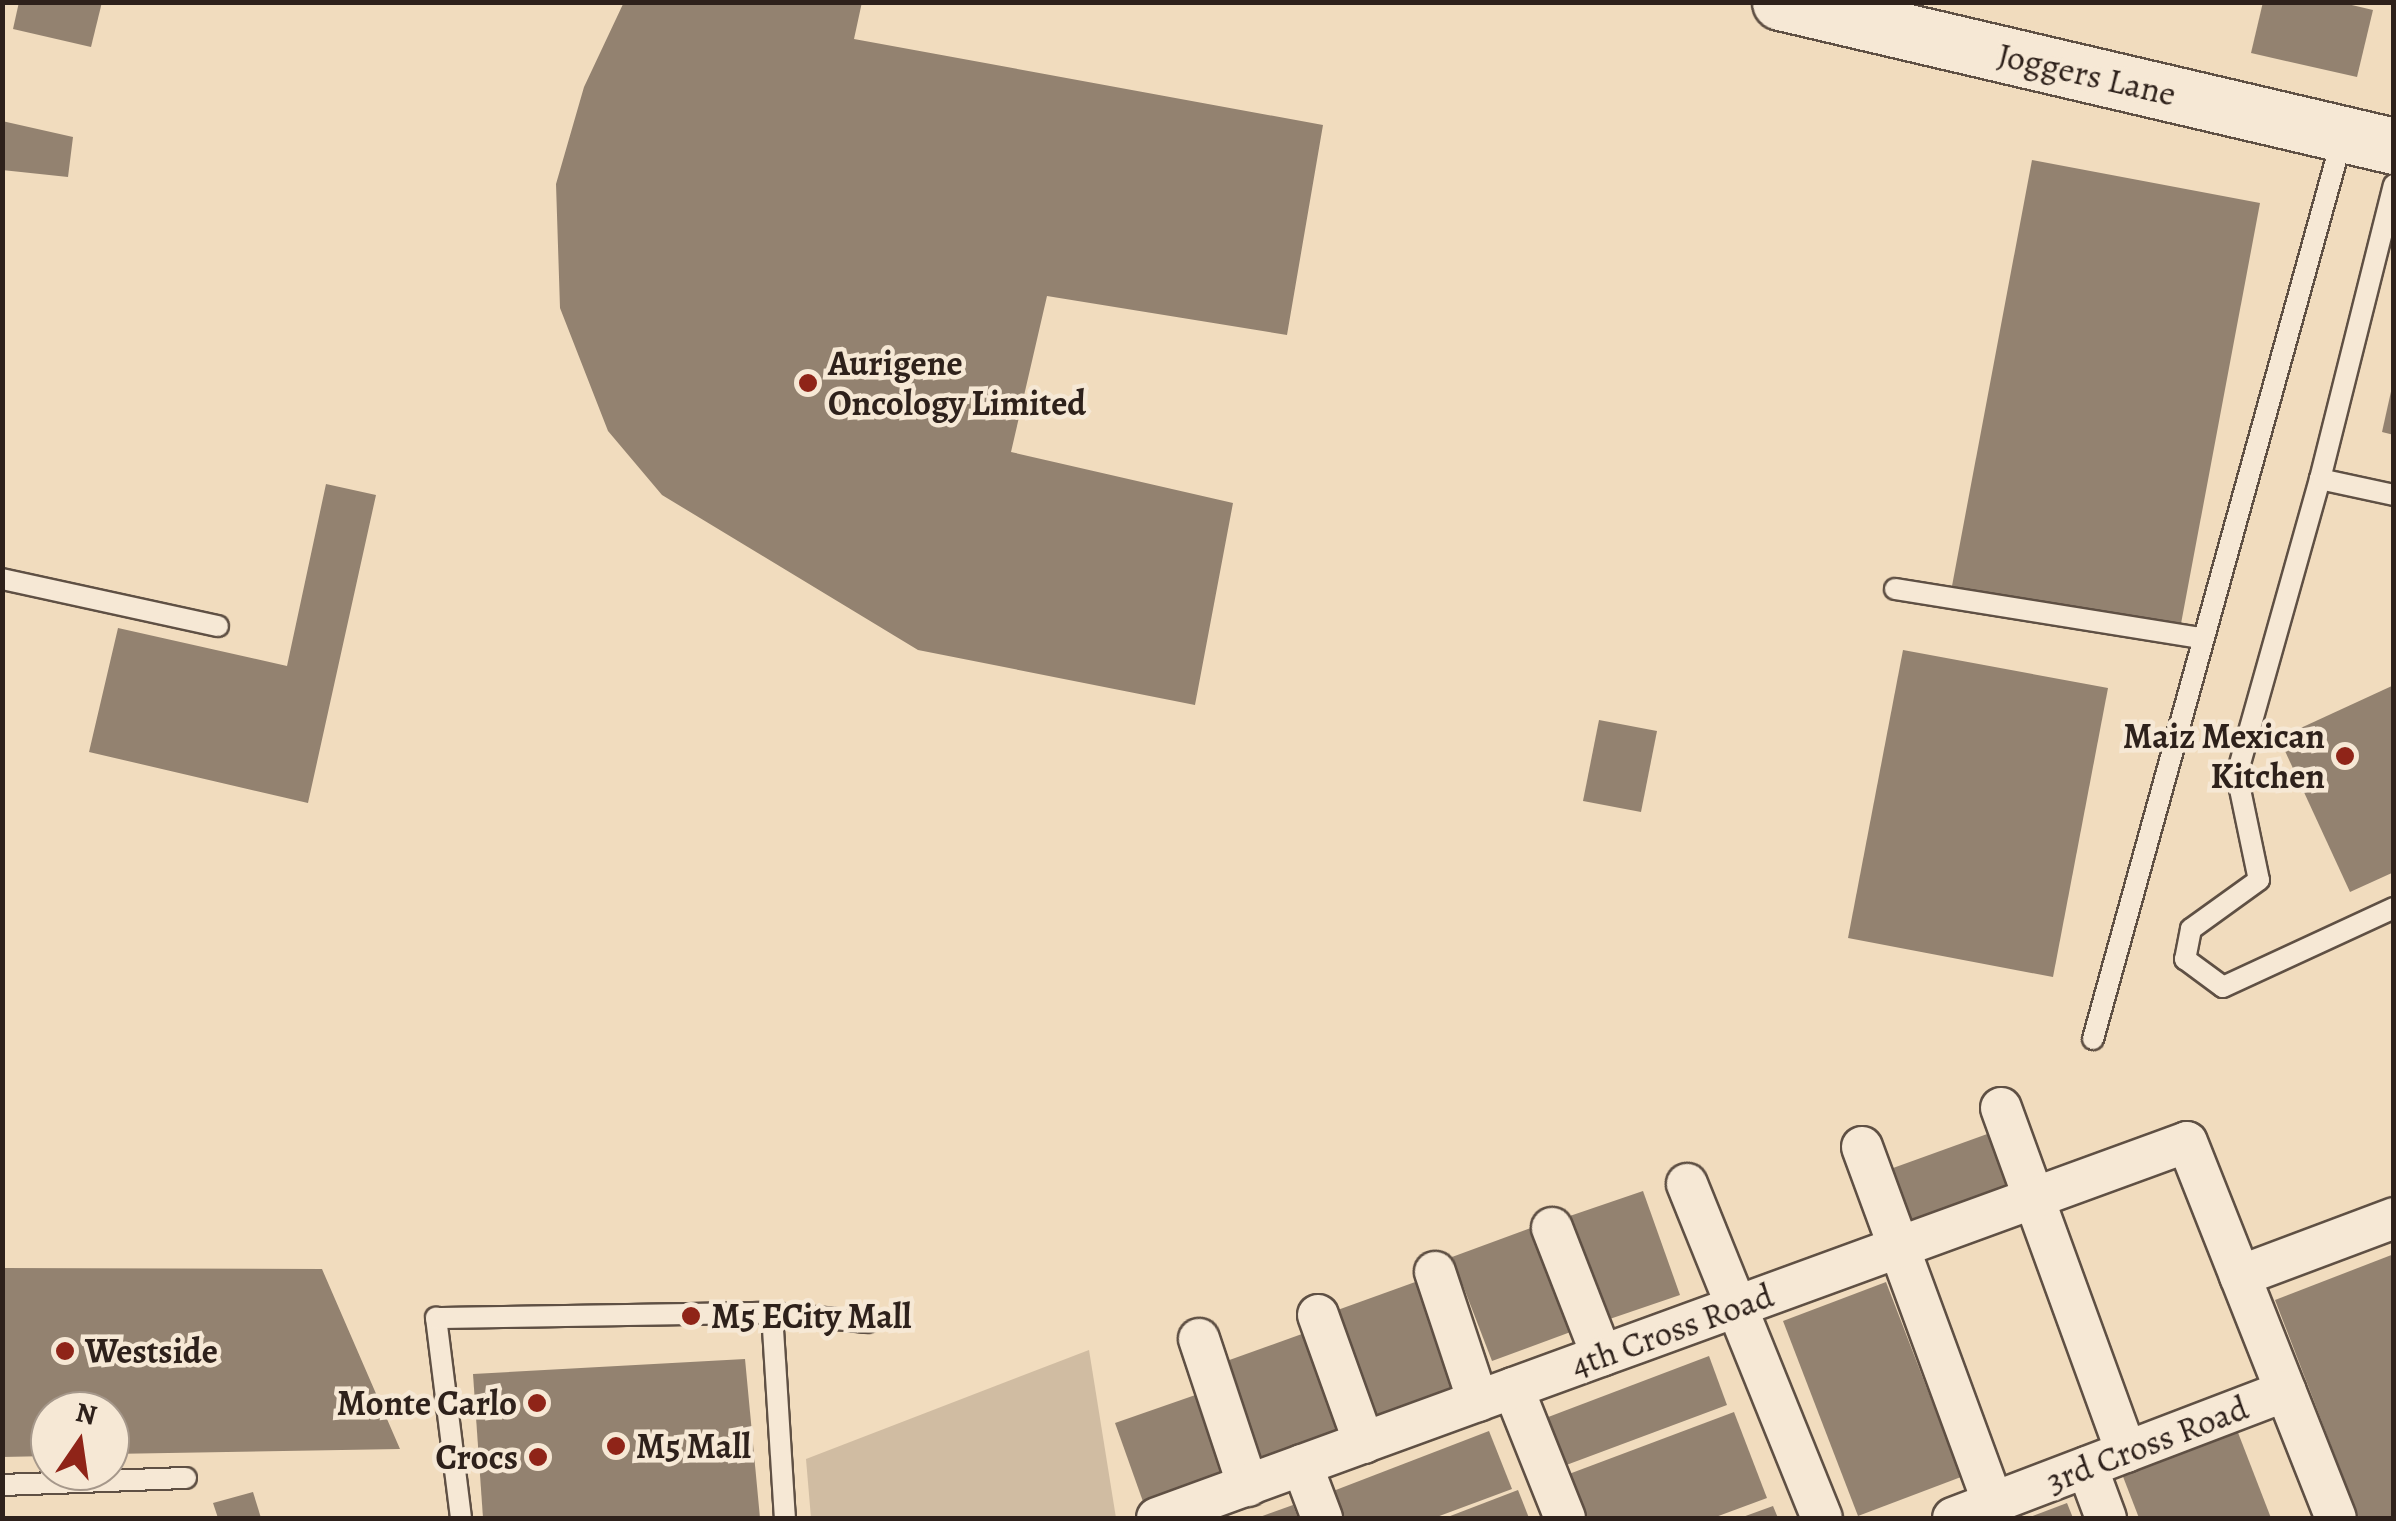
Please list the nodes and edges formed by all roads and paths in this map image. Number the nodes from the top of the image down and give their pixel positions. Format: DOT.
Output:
graph roads {
  1 [pos="1780,2"];
  2 [pos="2368,140"];
  3 [pos="2394,185"];
  4 [pos="2390,216"];
  5 [pos="2320,479"];
  6 [pos="2394,495"];
  7 [pos="2,579"];
  8 [pos="1895,589"];
  9 [pos="218,626"];
  10 [pos="2202,638"];
  11 [pos="2394,908"];
  12 [pos="2092,1039"];
  13 [pos="2001,1108"];
  14 [pos="1862,1147"];
  15 [pos="1686,1184"];
  16 [pos="2034,1198"];
  17 [pos="2394,1218"];
  18 [pos="1552,1228"];
  19 [pos="1898,1248"];
  20 [pos="1435,1272"];
  21 [pos="2240,1276"];
  22 [pos="1736,1307"];
  23 [pos="772,1313"];
  24 [pos="1318,1315"];
  25 [pos="868,1322"];
  26 [pos="1199,1340"];
  27 [pos="1602,1356"];
  28 [pos="2286,1391"];
  29 [pos="1496,1395"];
  30 [pos="1364,1443"];
  31 [pos="2126,1452"];
  32 [pos="1302,1465"];
  33 [pos="2087,1467"];
  34 [pos="186,1478"];
  35 [pos="2,1485"];
  36 [pos="1248,1486"];
  37 [pos="1993,1503"];
  38 [pos="462,1518"];
  39 [pos="785,1518"];
  40 [pos="1158,1518"];
  41 [pos="1322,1518"];
  42 [pos="1565,1518"];
  43 [pos="1822,1518"];
  44 [pos="1952,1518"];
  45 [pos="2106,1518"];
  46 [pos="2336,1518"];
  1 -- 2 [label="street, Joggers Lane"];
  2 -- 10 [label="lane"];
  3 -- 4 [label="lane"];
  4 -- 5 [label="lane"];
  5 -- 6 [label="lane"];
  5 -- 11 [label="lane"];
  7 -- 9 [label="lane"];
  8 -- 10 [label="lane"];
  10 -- 12 [label="lane"];
  13 -- 16 [label="street"];
  14 -- 19 [label="street"];
  15 -- 22 [label="street"];
  16 -- 19 [label="street, 4th Cross Road"];
  16 -- 21 [label="street, 4th Cross Road"];
  16 -- 31 [label="street"];
  17 -- 21 [label="street"];
  18 -- 27 [label="street"];
  19 -- 22 [label="street, 4th Cross Road"];
  19 -- 37 [label="street"];
  20 -- 29 [label="street"];
  21 -- 28 [label="street"];
  22 -- 27 [label="street, 4th Cross Road"];
  22 -- 43 [label="street"];
  23 -- 25 [label="lane"];
  23 -- 38 [label="lane"];
  23 -- 39 [label="lane"];
  24 -- 30 [label="street"];
  26 -- 36 [label="street"];
  27 -- 29 [label="street, 4th Cross Road"];
  28 -- 31 [label="street, 3rd Cross Road"];
  28 -- 46 [label="street"];
  29 -- 30 [label="street, 4th Cross Road"];
  29 -- 42 [label="street"];
  30 -- 32 [label="street, 4th Cross Road"];
  31 -- 33 [label="street, 3rd Cross Road"];
  32 -- 36 [label="street, 4th Cross Road"];
  32 -- 41 [label="street"];
  33 -- 37 [label="street, 3rd Cross Road"];
  33 -- 45 [label="street"];
  34 -- 35 [label="lane"];
  36 -- 40 [label="street, 4th Cross Road"];
  37 -- 44 [label="street, 3rd Cross Road"];
}
